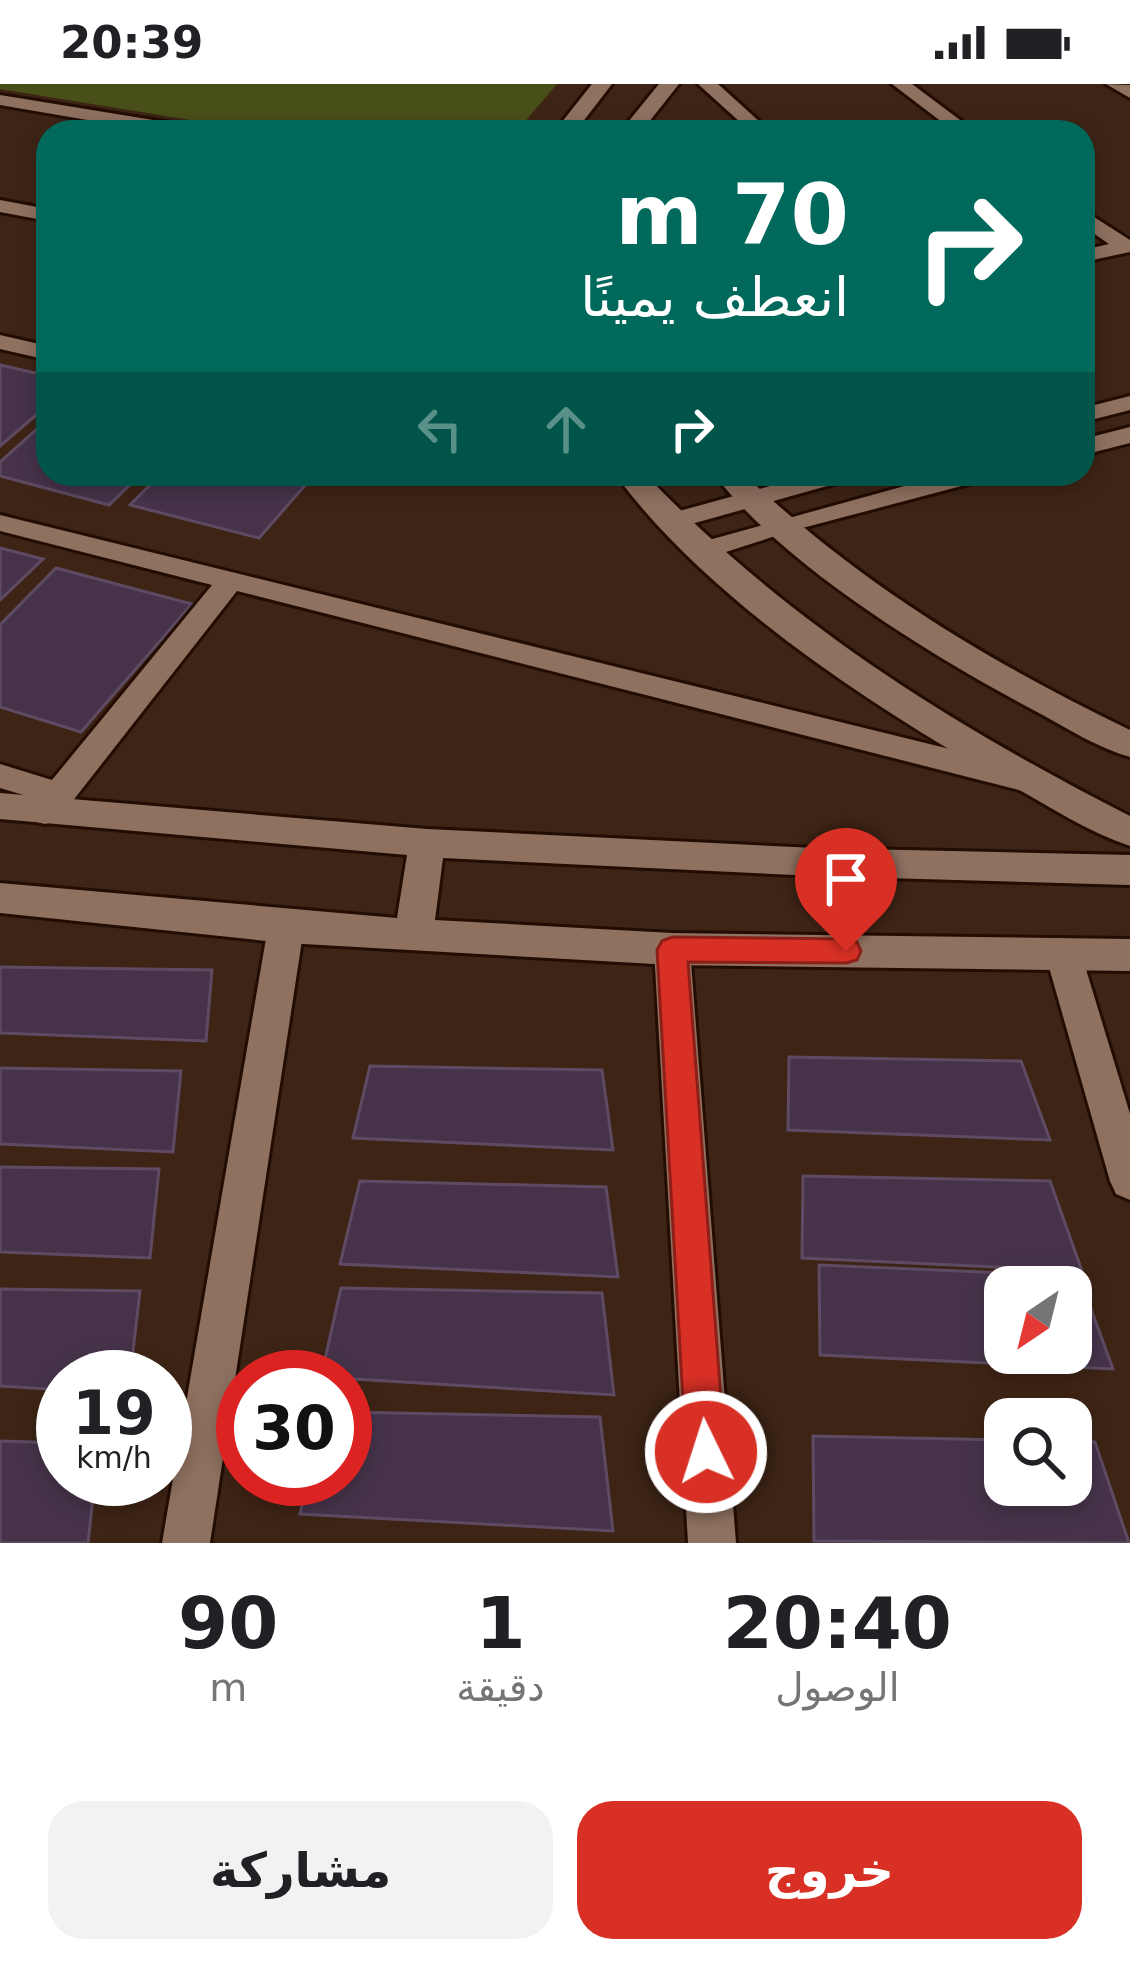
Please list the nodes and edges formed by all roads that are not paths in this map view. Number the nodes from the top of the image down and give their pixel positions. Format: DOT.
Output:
graph roads {
  1 [pos="602,84"];
  2 [pos="669,84"];
  3 [pos="707,84"];
  4 [pos="901,84"];
  5 [pos="1115,84"];
  6 [pos="1130,93"];
  7 [pos="0,100"];
  8 [pos="119,120"];
  9 [pos="574,120"];
  10 [pos="640,120"];
  11 [pos="748,120"];
  12 [pos="950,120"];
  13 [pos="0,206"];
  14 [pos="36,213"];
  15 [pos="1095,224"];
  16 [pos="1128,247"];
  17 [pos="1095,254"];
  18 [pos="0,342"];
  19 [pos="36,350"];
  20 [pos="1130,403"];
  21 [pos="1095,412"];
  22 [pos="1127,440"];
  23 [pos="1095,445"];
  24 [pos="634,486"];
  25 [pos="739,486"];
  26 [pos="794,486"];
  27 [pos="932,486"];
  28 [pos="750,497"];
  29 [pos="670,522"];
  30 [pos="0,524"];
  31 [pos="781,525"];
  32 [pos="701,551"];
  33 [pos="230,580"];
  34 [pos="1130,745"];
  35 [pos="0,776"];
  36 [pos="1028,780"];
  37 [pos="52,803"];
  38 [pos="0,806"];
  39 [pos="1130,832"];
  40 [pos="427,843"];
  41 [pos="1130,870"];
  42 [pos="0,898"];
  43 [pos="286,927"];
  44 [pos="414,935"];
  45 [pos="672,950"];
  46 [pos="1064,953"];
  47 [pos="1130,955"];
  48 [pos="1130,1181"];
  49 [pos="187,1543"];
  50 [pos="712,1543"];
  1 -- 9 [label="street"];
  2 -- 10 [label="street"];
  3 -- 11 [label="street"];
  4 -- 12 [label="street"];
  5 -- 6 [label="street"];
  7 -- 8 [label="street"];
  13 -- 14 [label="street"];
  15 -- 16 [label="street"];
  16 -- 17 [label="street"];
  18 -- 19 [label="street"];
  20 -- 21 [label="street"];
  22 -- 23 [label="street"];
  24 -- 29 [label="street"];
  25 -- 28 [label="street"];
  26 -- 28 [label="street"];
  27 -- 31 [label="street"];
  28 -- 29 [label="street"];
  28 -- 31 [label="street"];
  29 -- 32 [label="street"];
  30 -- 33 [label="street"];
  31 -- 32 [label="street"];
  31 -- 34 [label="street"];
  32 -- 36 [label="street"];
  33 -- 36 [label="street"];
  33 -- 37 [label="street"];
  35 -- 37 [label="street"];
  36 -- 39 [label="street"];
  37 -- 38 [label="street"];
  37 -- 40 [label="street"];
  40 -- 41 [label="street"];
  40 -- 44 [label="street"];
  42 -- 43 [label="street"];
  43 -- 44 [label="street"];
  43 -- 49 [label="street"];
  44 -- 45 [label="street"];
  45 -- 46 [label="street"];
  45 -- 50 [label="street"];
  46 -- 47 [label="street"];
  46 -- 48 [label="street"];
}
